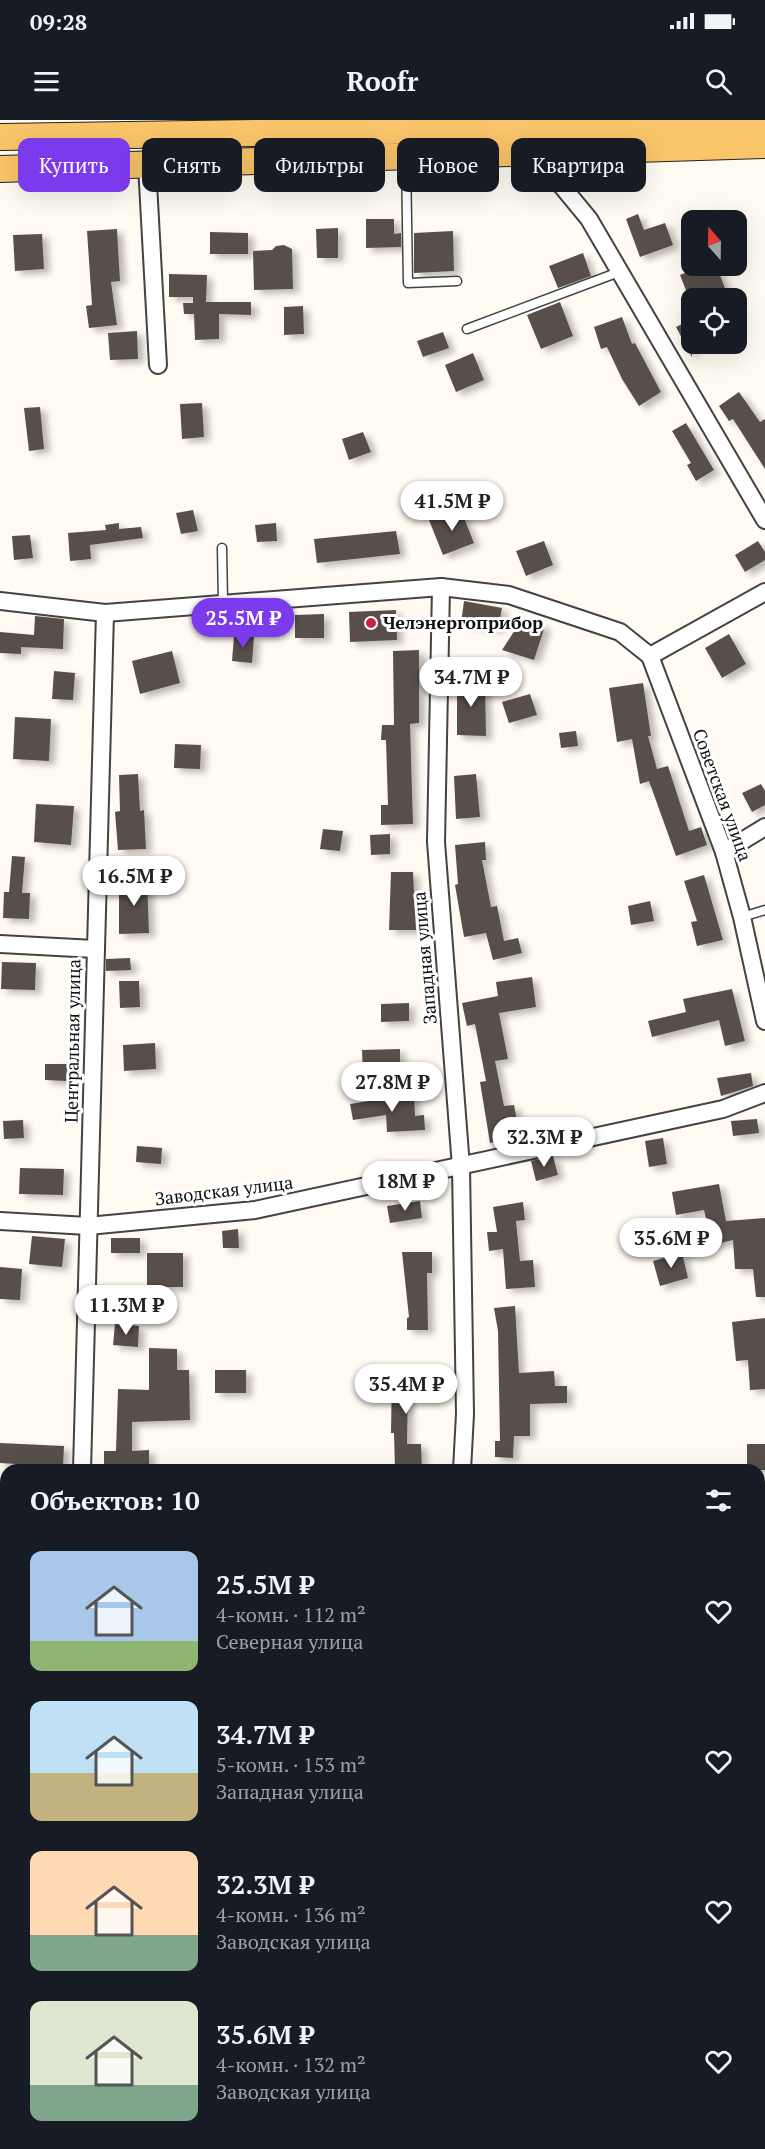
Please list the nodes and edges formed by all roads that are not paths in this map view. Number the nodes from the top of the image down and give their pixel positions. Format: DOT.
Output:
graph roads {
  1 [pos="765,125"];
  2 [pos="511,134"];
  3 [pos="0,137"];
  4 [pos="491,138"];
  5 [pos="765,145"];
  6 [pos="397,155"];
  7 [pos="242,161"];
  8 [pos="142,165"];
  9 [pos="0,169"];
  10 [pos="148,192"];
  11 [pos="406,192"];
  12 [pos="620,272"];
  13 [pos="457,281"];
  14 [pos="467,328"];
  15 [pos="158,365"];
  16 [pos="765,520"];
  17 [pos="222,548"];
  18 [pos="441,587"];
  19 [pos="765,592"];
  20 [pos="0,600"];
  21 [pos="223,604"];
  22 [pos="105,613"];
  23 [pos="650,656"];
  24 [pos="765,827"];
  25 [pos="724,852"];
  26 [pos="765,910"];
  27 [pos="742,916"];
  28 [pos="0,944"];
  29 [pos="95,949"];
  30 [pos="765,1021"];
  31 [pos="765,1093"];
  32 [pos="462,1167"];
  33 [pos="0,1221"];
  34 [pos="88,1226"];
  35 [pos="82,1464"];
  36 [pos="462,1464"];
  1 -- 2 [label="main road"];
  2 -- 3 [label="main road"];
  2 -- 4 [label="main road"];
  2 -- 5 [label="main road"];
  2 -- 12 [label="street"];
  6 -- 7 [label="main road"];
  8 -- 9 [label="main road"];
  10 -- 15 [label="street"];
  11 -- 13 [label="lane"];
  12 -- 14 [label="lane"];
  12 -- 16 [label="street"];
  17 -- 21 [label="lane"];
  18 -- 21 [label="street"];
  18 -- 23 [label="street"];
  18 -- 32 [label="street, Западная улица"];
  19 -- 23 [label="street"];
  20 -- 22 [label="street"];
  21 -- 22 [label="street"];
  22 -- 29 [label="street, Центральная улица"];
  23 -- 25 [label="street, Советская улица"];
  24 -- 25 [label="street"];
  25 -- 27 [label="street, Советская улица"];
  26 -- 27 [label="lane"];
  27 -- 30 [label="street, Советская улица"];
  28 -- 29 [label="street"];
  29 -- 34 [label="street, Центральная улица"];
  31 -- 32 [label="street, Заводская улица"];
  32 -- 34 [label="street, Заводская улица"];
  32 -- 36 [label="street, Западная улица"];
  33 -- 34 [label="street, Заводская улица"];
  34 -- 35 [label="street, Центральная улица"];
}
